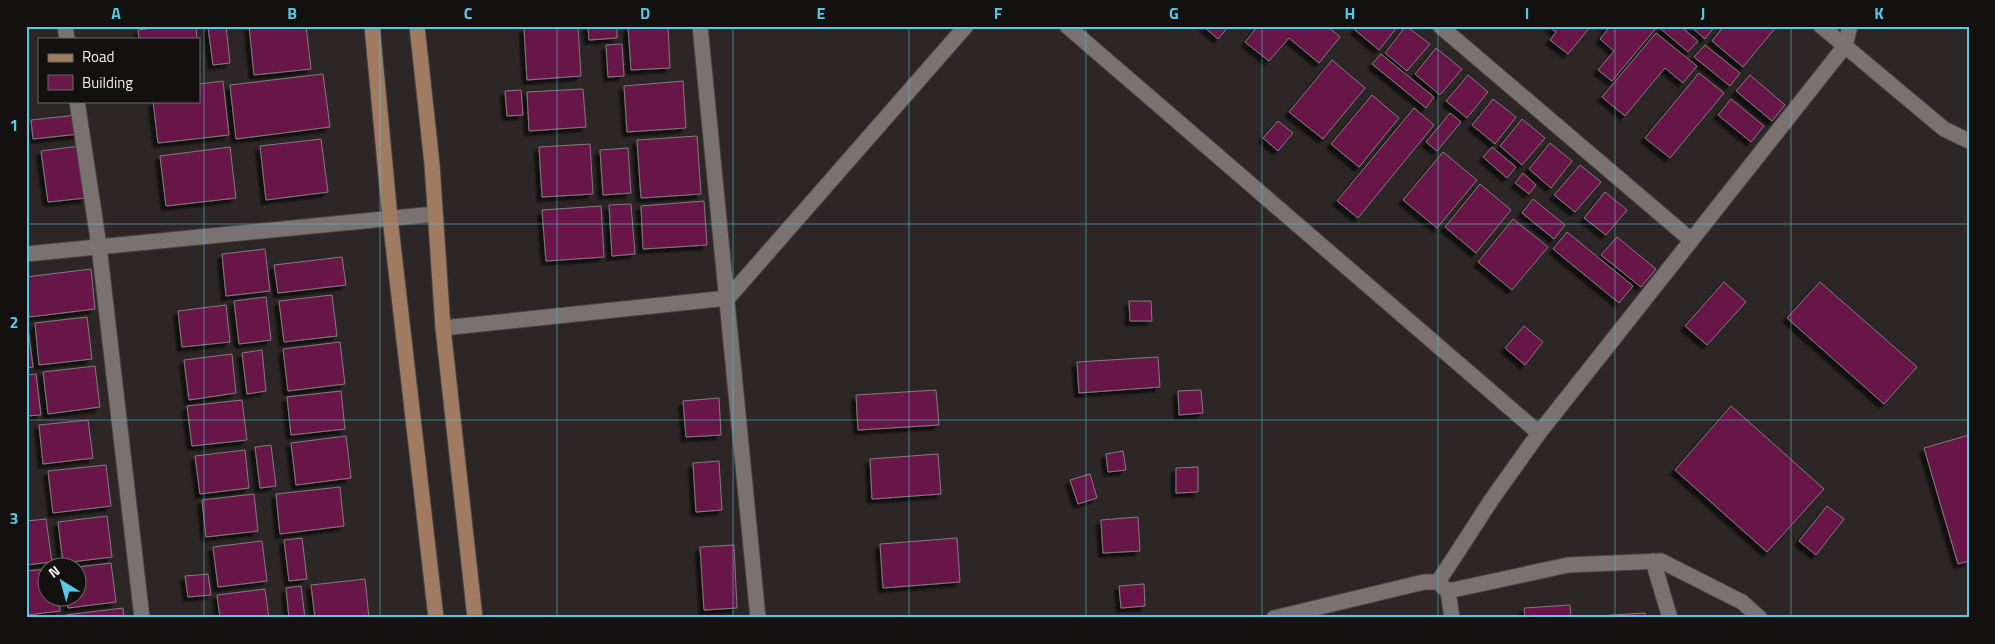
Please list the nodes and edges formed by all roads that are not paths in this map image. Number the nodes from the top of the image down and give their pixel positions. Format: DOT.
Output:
graph roads {
  1 [pos="372,26"];
  2 [pos="417,26"];
  3 [pos="700,26"];
  4 [pos="966,26"];
  5 [pos="1067,26"];
  6 [pos="1440,26"];
  7 [pos="1821,26"];
  8 [pos="1850,26"];
  9 [pos="1845,46"];
  10 [pos="77,102"];
  11 [pos="1969,141"];
  12 [pos="435,214"];
  13 [pos="390,218"];
  14 [pos="1691,240"];
  15 [pos="98,246"];
  16 [pos="26,254"];
  17 [pos="728,298"];
  18 [pos="442,328"];
  19 [pos="1539,433"];
  20 [pos="1653,562"];
  21 [pos="1443,587"];
  22 [pos="142,618"];
  23 [pos="436,618"];
  24 [pos="475,618"];
  25 [pos="758,618"];
  26 [pos="1274,618"];
  27 [pos="1452,618"];
  28 [pos="1670,618"];
  29 [pos="1760,618"];
  1 -- 13 [label="street"];
  2 -- 12 [label="street"];
  3 -- 17 [label="street"];
  4 -- 17 [label="street"];
  5 -- 19 [label="street"];
  6 -- 14 [label="street"];
  7 -- 9 [label="street"];
  8 -- 9 [label="street"];
  9 -- 11 [label="street"];
  9 -- 14 [label="street"];
  10 -- 15 [label="street"];
  12 -- 13 [label="street"];
  12 -- 18 [label="street"];
  13 -- 15 [label="street"];
  13 -- 23 [label="street"];
  14 -- 19 [label="street"];
  15 -- 16 [label="street"];
  15 -- 22 [label="street"];
  17 -- 18 [label="street"];
  17 -- 25 [label="street"];
  18 -- 24 [label="street"];
  19 -- 21 [label="street"];
  20 -- 21 [label="street"];
  20 -- 28 [label="street"];
  20 -- 29 [label="street"];
  21 -- 26 [label="street"];
  21 -- 27 [label="street"];
}
